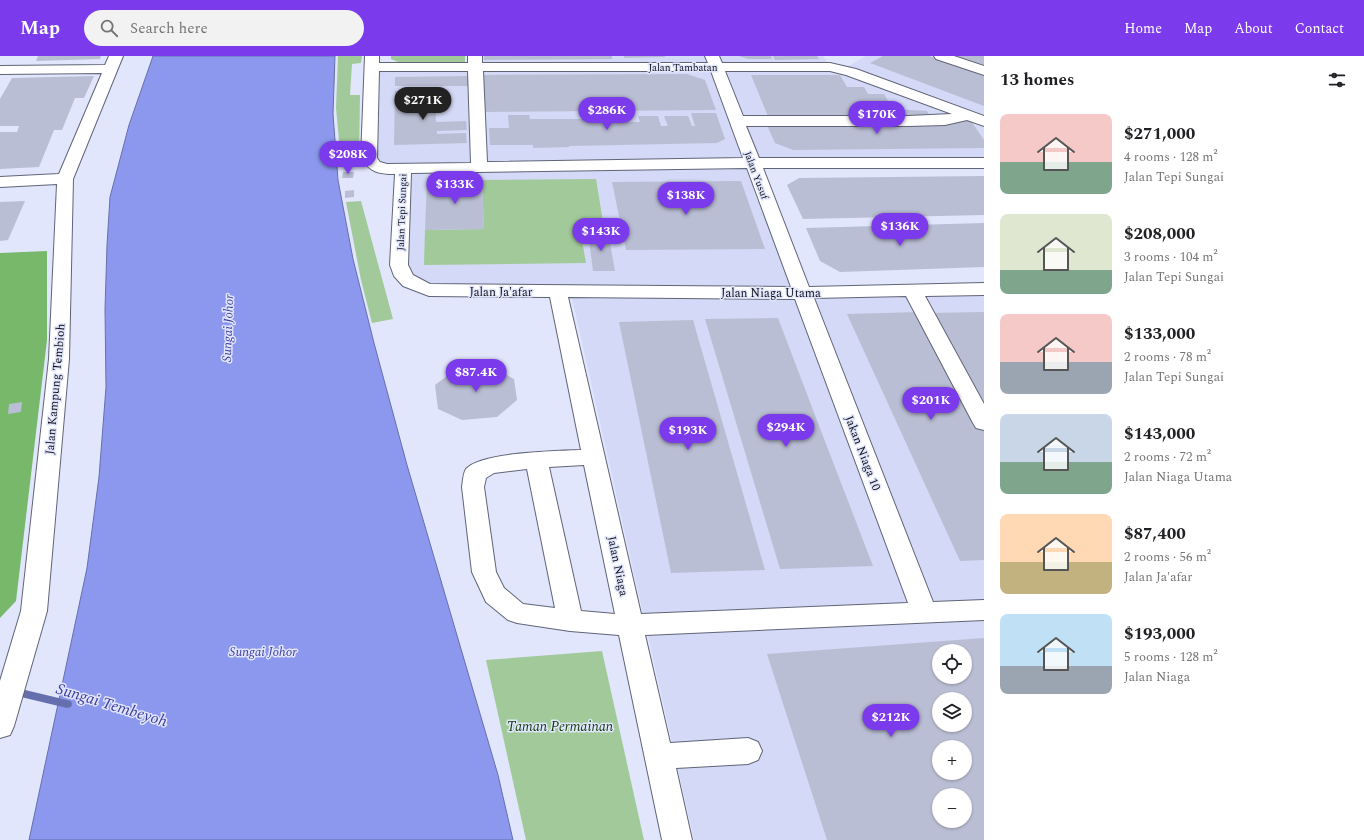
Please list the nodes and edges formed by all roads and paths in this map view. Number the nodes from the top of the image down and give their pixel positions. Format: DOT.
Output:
graph roads {
  1 [pos="941,56"];
  2 [pos="372,62"];
  3 [pos="475,62"];
  4 [pos="714,62"];
  5 [pos="113,63"];
  6 [pos="4,70"];
  7 [pos="984,71"];
  8 [pos="0,84"];
  9 [pos="969,116"];
  10 [pos="737,121"];
  11 [pos="984,121"];
  12 [pos="753,163"];
  13 [pos="984,163"];
  14 [pos="479,168"];
  15 [pos="404,170"];
  16 [pos="65,179"];
  17 [pos="0,182"];
  18 [pos="984,289"];
  19 [pos="912,290"];
  20 [pos="444,291"];
  21 [pos="558,292"];
  22 [pos="802,293"];
  23 [pos="984,423"];
  24 [pos="594,457"];
  25 [pos="536,460"];
  26 [pos="984,610"];
  27 [pos="924,612"];
  28 [pos="570,621"];
  29 [pos="630,625"];
  30 [pos="0,726"];
  31 [pos="748,751"];
  32 [pos="659,756"];
  33 [pos="677,840"];
  1 -- 7 [label="street"];
  2 -- 3 [label="street, Jalan Tambatan"];
  2 -- 15 [label="street, Jalan Tepi Sungai"];
  3 -- 4 [label="street, Jalan Tambatan"];
  3 -- 14 [label="street"];
  4 -- 9 [label="street, Jalan Tambatan"];
  4 -- 10 [label="street, Jalan Yusuf"];
  5 -- 6 [label="street"];
  5 -- 16 [label="street, Jalan Kampung Tembioh"];
  6 -- 8 [label="street"];
  9 -- 10 [label="street"];
  9 -- 11 [label="street, Jalan Tambatan"];
  10 -- 12 [label="street, Jalan Yusuf"];
  12 -- 13 [label="street"];
  12 -- 14 [label="street"];
  12 -- 22 [label="street, Jalan Yusuf"];
  14 -- 15 [label="street"];
  15 -- 20 [label="street, Jalan Tepi Sungai"];
  16 -- 17 [label="street"];
  16 -- 30 [label="street, Jalan Kampung Tembioh"];
  18 -- 19 [label="street, Jalan Niaga Utama"];
  19 -- 22 [label="street, Jalan Niaga Utama"];
  19 -- 23 [label="street"];
  20 -- 21 [label="street, Jalan Ja'afar"];
  21 -- 22 [label="street, Jalan Niaga Utama"];
  21 -- 24 [label="street, Jalan Niaga"];
  22 -- 27 [label="street, Jakan Niaga 10"];
  24 -- 25 [label="street"];
  24 -- 29 [label="street, Jalan Niaga"];
  25 -- 28 [label="street"];
  25 -- 28 [label="street"];
  26 -- 27 [label="street"];
  27 -- 29 [label="street"];
  28 -- 29 [label="street"];
  29 -- 32 [label="street, Jalan Niaga"];
  31 -- 32 [label="street"];
  32 -- 33 [label="street, Jalan Niaga"];
}
